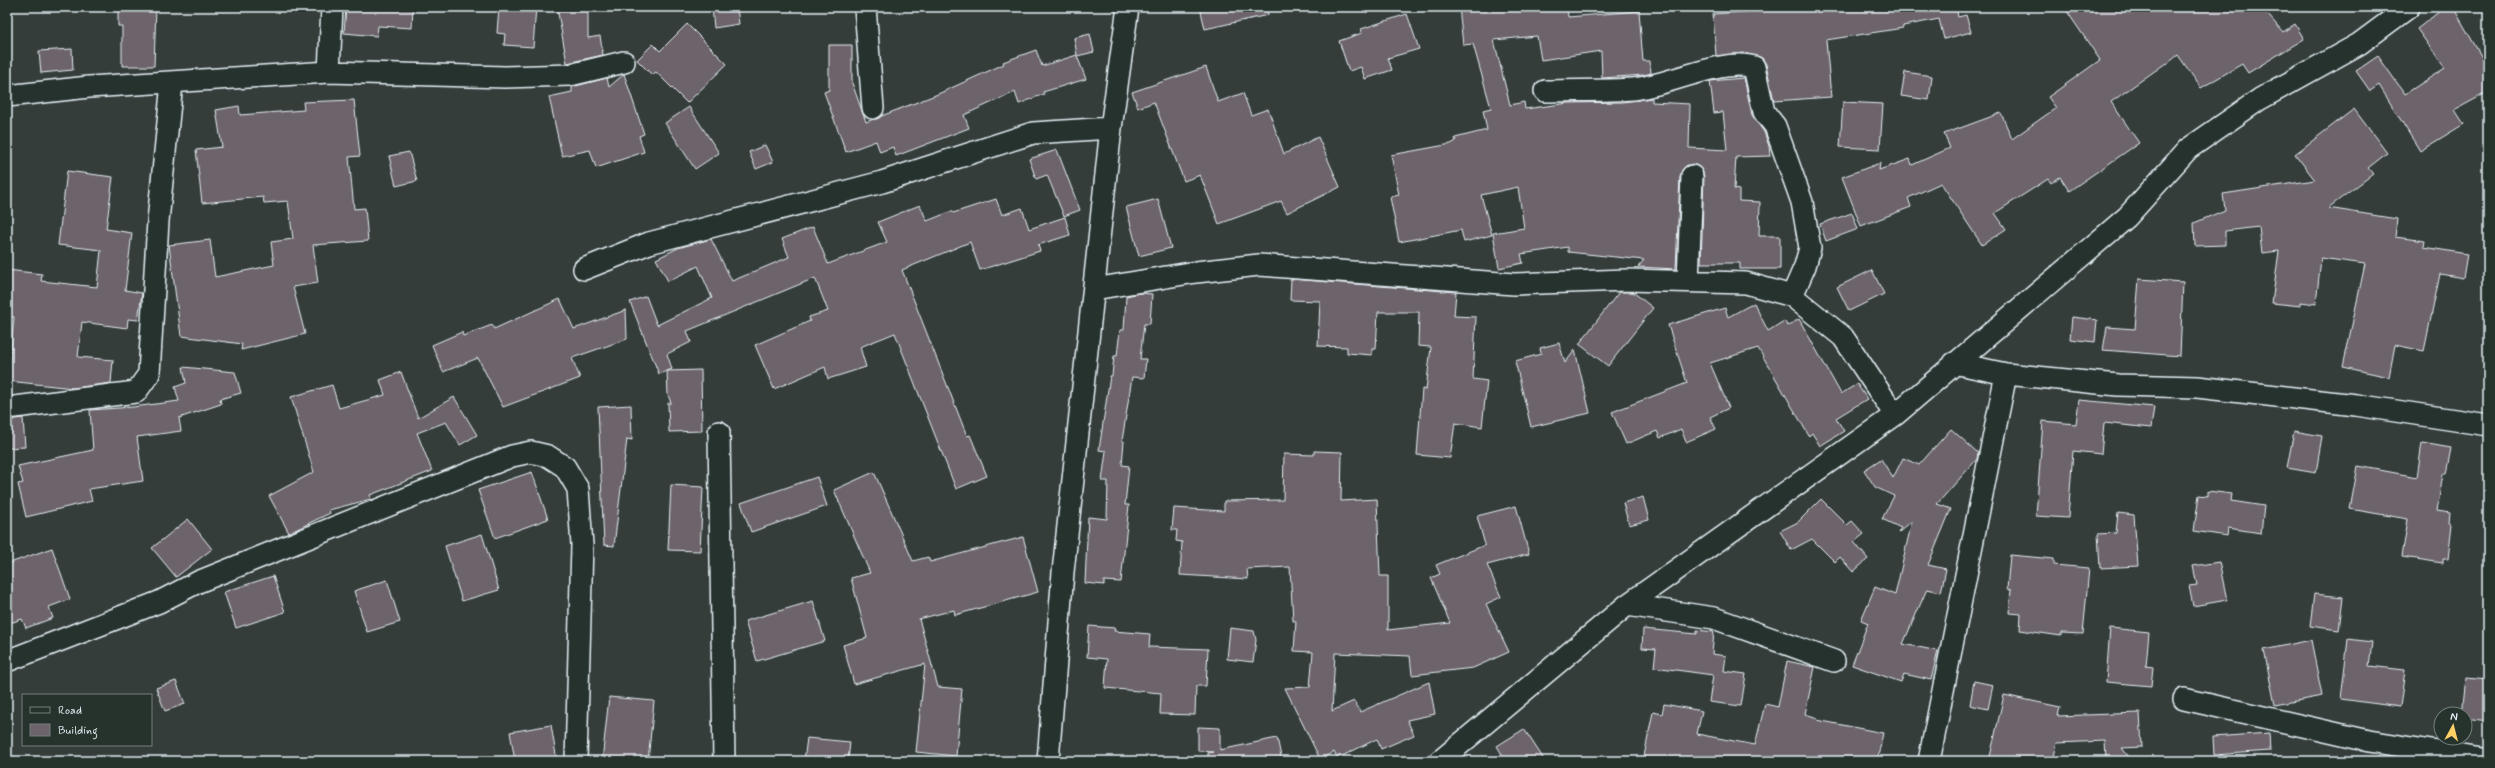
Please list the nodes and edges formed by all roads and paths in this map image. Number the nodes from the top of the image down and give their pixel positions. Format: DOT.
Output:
graph roads {
  1 [pos="332,7"];
  2 [pos="865,7"];
  3 [pos="1128,7"];
  4 [pos="2409,7"];
  5 [pos="624,62"];
  6 [pos="329,72"];
  7 [pos="172,83"];
  8 [pos="1544,91"];
  9 [pos="7,96"];
  10 [pos="873,108"];
  11 [pos="1111,128"];
  12 [pos="1692,176"];
  13 [pos="584,269"];
  14 [pos="1688,281"];
  15 [pos="1094,289"];
  16 [pos="1792,296"];
  17 [pos="1954,363"];
  18 [pos="2006,374"];
  19 [pos="7,408"];
  20 [pos="1895,415"];
  21 [pos="2488,426"];
  22 [pos="719,432"];
  23 [pos="1627,605"];
  24 [pos="7,661"];
  25 [pos="1834,661"];
  26 [pos="2184,699"];
  27 [pos="2488,760"];
  28 [pos="576,761"];
  29 [pos="724,761"];
  30 [pos="1048,761"];
  31 [pos="1440,761"];
  32 [pos="1929,761"];
  1 -- 6 [label="street"];
  2 -- 10 [label="street"];
  3 -- 11 [label="street"];
  4 -- 17 [label="street"];
  5 -- 6 [label="street"];
  6 -- 7 [label="street"];
  7 -- 9 [label="street"];
  7 -- 19 [label="street"];
  8 -- 16 [label="street"];
  11 -- 13 [label="street"];
  11 -- 15 [label="street"];
  12 -- 14 [label="street"];
  14 -- 15 [label="street"];
  14 -- 16 [label="street"];
  15 -- 30 [label="street"];
  16 -- 20 [label="street"];
  17 -- 18 [label="street"];
  17 -- 20 [label="street"];
  18 -- 21 [label="street"];
  18 -- 32 [label="street"];
  20 -- 23 [label="street"];
  22 -- 29 [label="street"];
  23 -- 25 [label="street"];
  23 -- 31 [label="street"];
  24 -- 28 [label="street"];
  26 -- 27 [label="street"];
}
